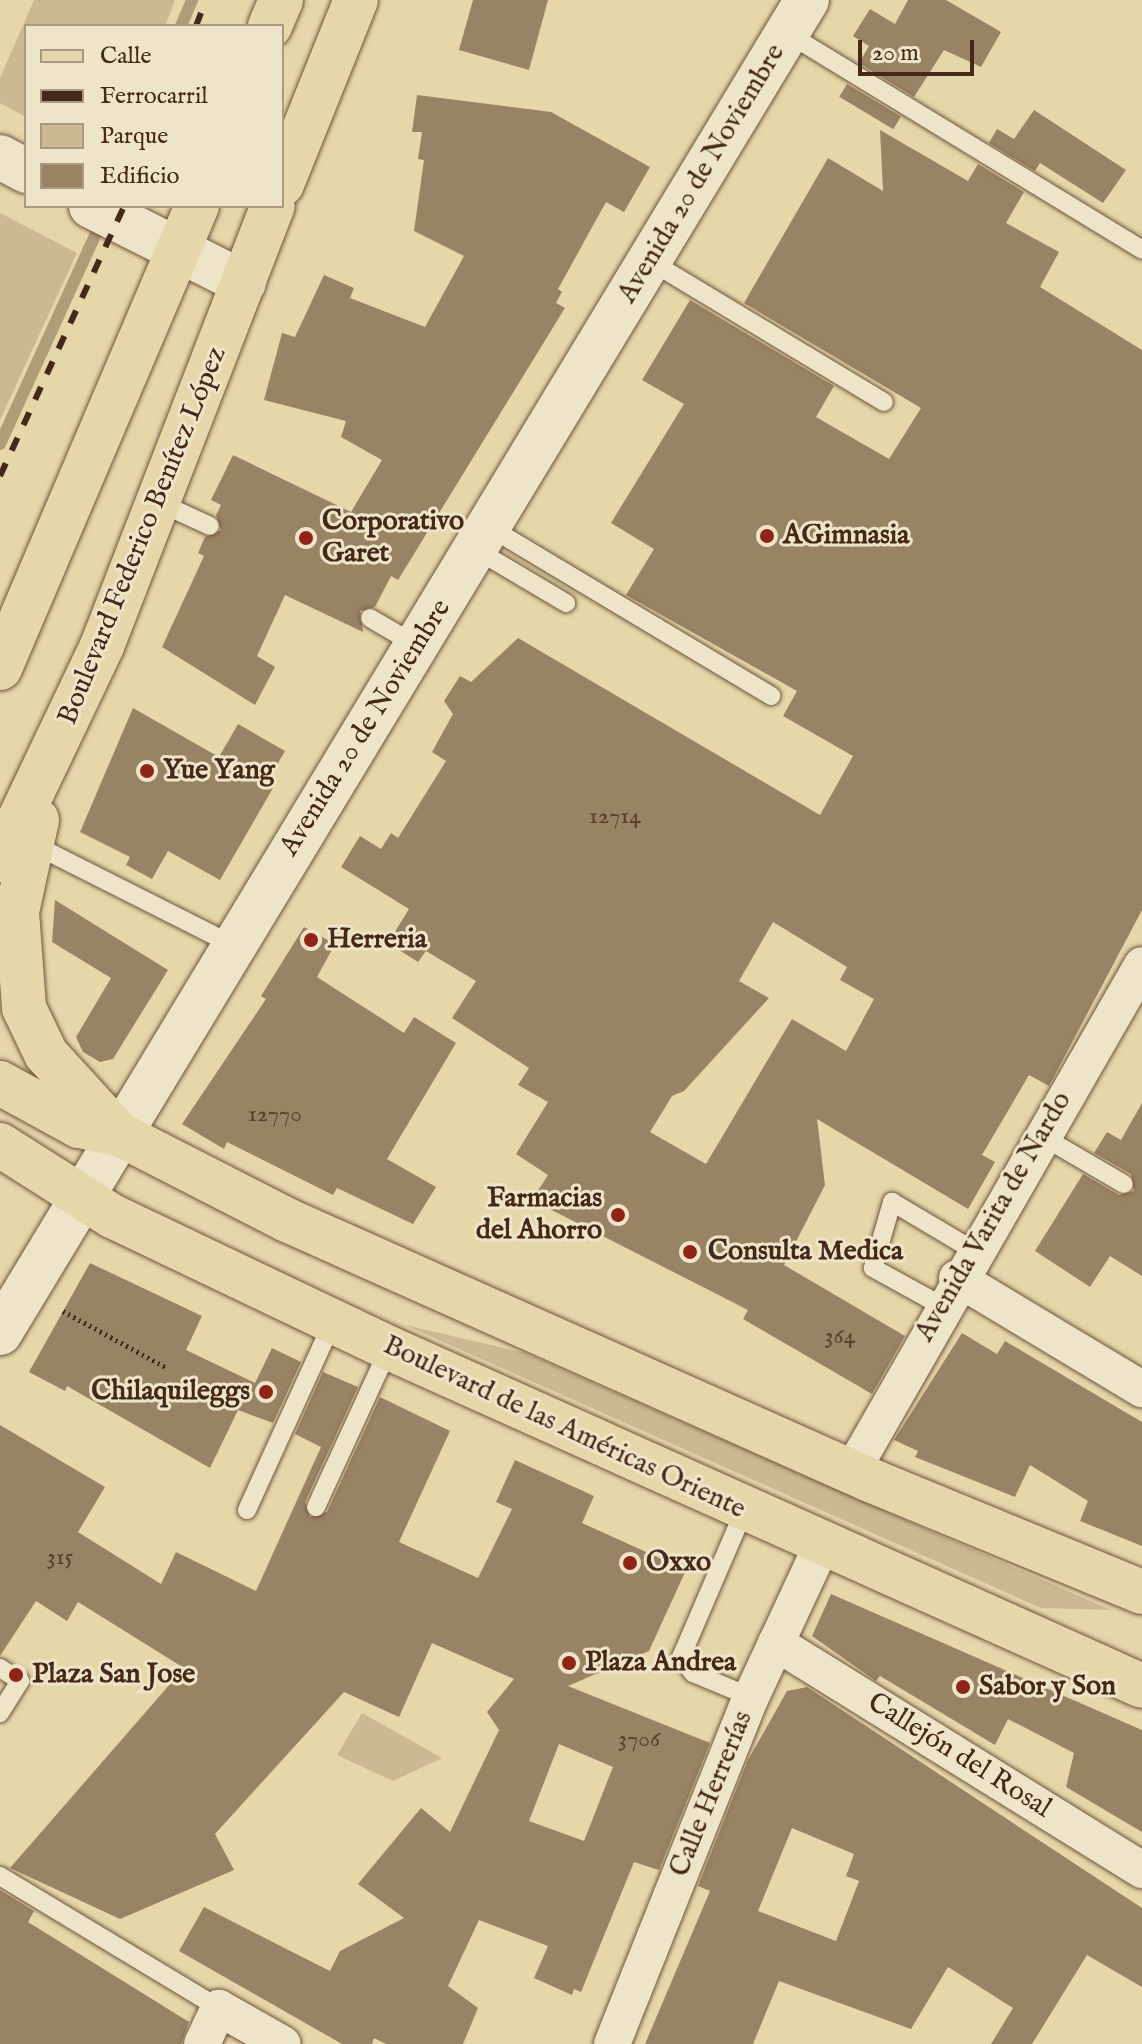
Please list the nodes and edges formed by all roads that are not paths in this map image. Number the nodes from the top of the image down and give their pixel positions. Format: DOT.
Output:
graph roads {
  1 [pos="281,0"];
  2 [pos="356,0"];
  3 [pos="797,16"];
  4 [pos="271,24"];
  5 [pos="0,157"];
  6 [pos="24,170"];
  7 [pos="284,179"];
  8 [pos="95,208"];
  9 [pos="196,208"];
  10 [pos="272,208"];
  11 [pos="179,250"];
  12 [pos="1142,250"];
  13 [pos="650,261"];
  14 [pos="244,283"];
  15 [pos="884,402"];
  16 [pos="158,502"];
  17 [pos="210,526"];
  18 [pos="482,538"];
  19 [pos="566,603"];
  20 [pos="370,618"];
  21 [pos="416,645"];
  22 [pos="0,668"];
  23 [pos="771,696"];
  24 [pos="16,851"];
  25 [pos="233,945"];
  26 [pos="1142,965"];
  27 [pos="0,1083"];
  28 [pos="119,1134"];
  29 [pos="1040,1135"];
  30 [pos="0,1145"];
  31 [pos="1124,1184"];
  32 [pos="80,1197"];
  33 [pos="957,1278"];
  34 [pos="333,1321"];
  35 [pos="0,1333"];
  36 [pos="389,1348"];
  37 [pos="1142,1389"];
  38 [pos="852,1471"];
  39 [pos="316,1507"];
  40 [pos="247,1510"];
  41 [pos="744,1511"];
  42 [pos="821,1547"];
  43 [pos="1142,1592"];
  44 [pos="776,1643"];
  45 [pos="0,1668"];
  46 [pos="1142,1686"];
  47 [pos="751,1697"];
  48 [pos="0,1713"];
  49 [pos="1142,1870"];
  50 [pos="0,1876"];
  51 [pos="219,2008"];
  52 [pos="202,2044"];
  53 [pos="283,2044"];
  54 [pos="612,2044"];
  1 -- 4 [label="main road"];
  2 -- 7 [label="main road"];
  3 -- 12 [label="lane"];
  3 -- 13 [label="main road, Avenida 20 de Noviembre"];
  5 -- 6 [label="main road"];
  8 -- 11 [label="main road"];
  9 -- 11 [label="main road"];
  10 -- 14 [label="main road, Boulevard Federico Benítez López"];
  11 -- 14 [label="main road"];
  11 -- 22 [label="main road"];
  13 -- 15 [label="lane"];
  13 -- 18 [label="main road, Avenida 20 de Noviembre"];
  14 -- 16 [label="main road, Boulevard Federico Benítez López"];
  16 -- 17 [label="lane"];
  16 -- 24 [label="main road, Boulevard Federico Benítez López"];
  18 -- 19 [label="lane"];
  18 -- 21 [label="main road, Avenida 20 de Noviembre"];
  18 -- 23 [label="lane"];
  20 -- 21 [label="lane"];
  21 -- 25 [label="main road, Avenida 20 de Noviembre"];
  24 -- 25 [label="lane"];
  24 -- 28 [label="main road, Boulevard Federico Benítez López"];
  25 -- 28 [label="main road, Avenida 20 de Noviembre"];
  26 -- 29 [label="street, Avenida Varita de Nardo"];
  27 -- 28 [label="main road"];
  28 -- 32 [label="main road, Avenida 20 de Noviembre"];
  28 -- 38 [label="main road"];
  29 -- 31 [label="lane"];
  29 -- 33 [label="street, Avenida Varita de Nardo"];
  30 -- 32 [label="main road, Boulevard de las Américas Oriente"];
  32 -- 34 [label="main road, Boulevard de las Américas Oriente"];
  32 -- 35 [label="main road, Avenida 20 de Noviembre"];
  33 -- 33 [label="lane"];
  33 -- 37 [label="street"];
  33 -- 38 [label="street, Avenida Varita de Nardo"];
  34 -- 36 [label="main road, Boulevard de las Américas Oriente"];
  34 -- 40 [label="lane"];
  36 -- 39 [label="lane"];
  36 -- 41 [label="main road, Boulevard de las Américas Oriente"];
  38 -- 43 [label="main road"];
  41 -- 42 [label="main road, Boulevard de las Américas Oriente"];
  41 -- 47 [label="lane"];
  42 -- 44 [label="street, Calle Herrerías"];
  42 -- 46 [label="main road, Boulevard de las Américas Oriente"];
  44 -- 47 [label="street, Calle Herrerías"];
  44 -- 49 [label="street, Callejón del Rosal"];
  45 -- 48 [label="lane"];
  47 -- 54 [label="street, Calle Herrerías"];
  50 -- 51 [label="lane"];
  51 -- 52 [label="street"];
  51 -- 53 [label="street"];
}
